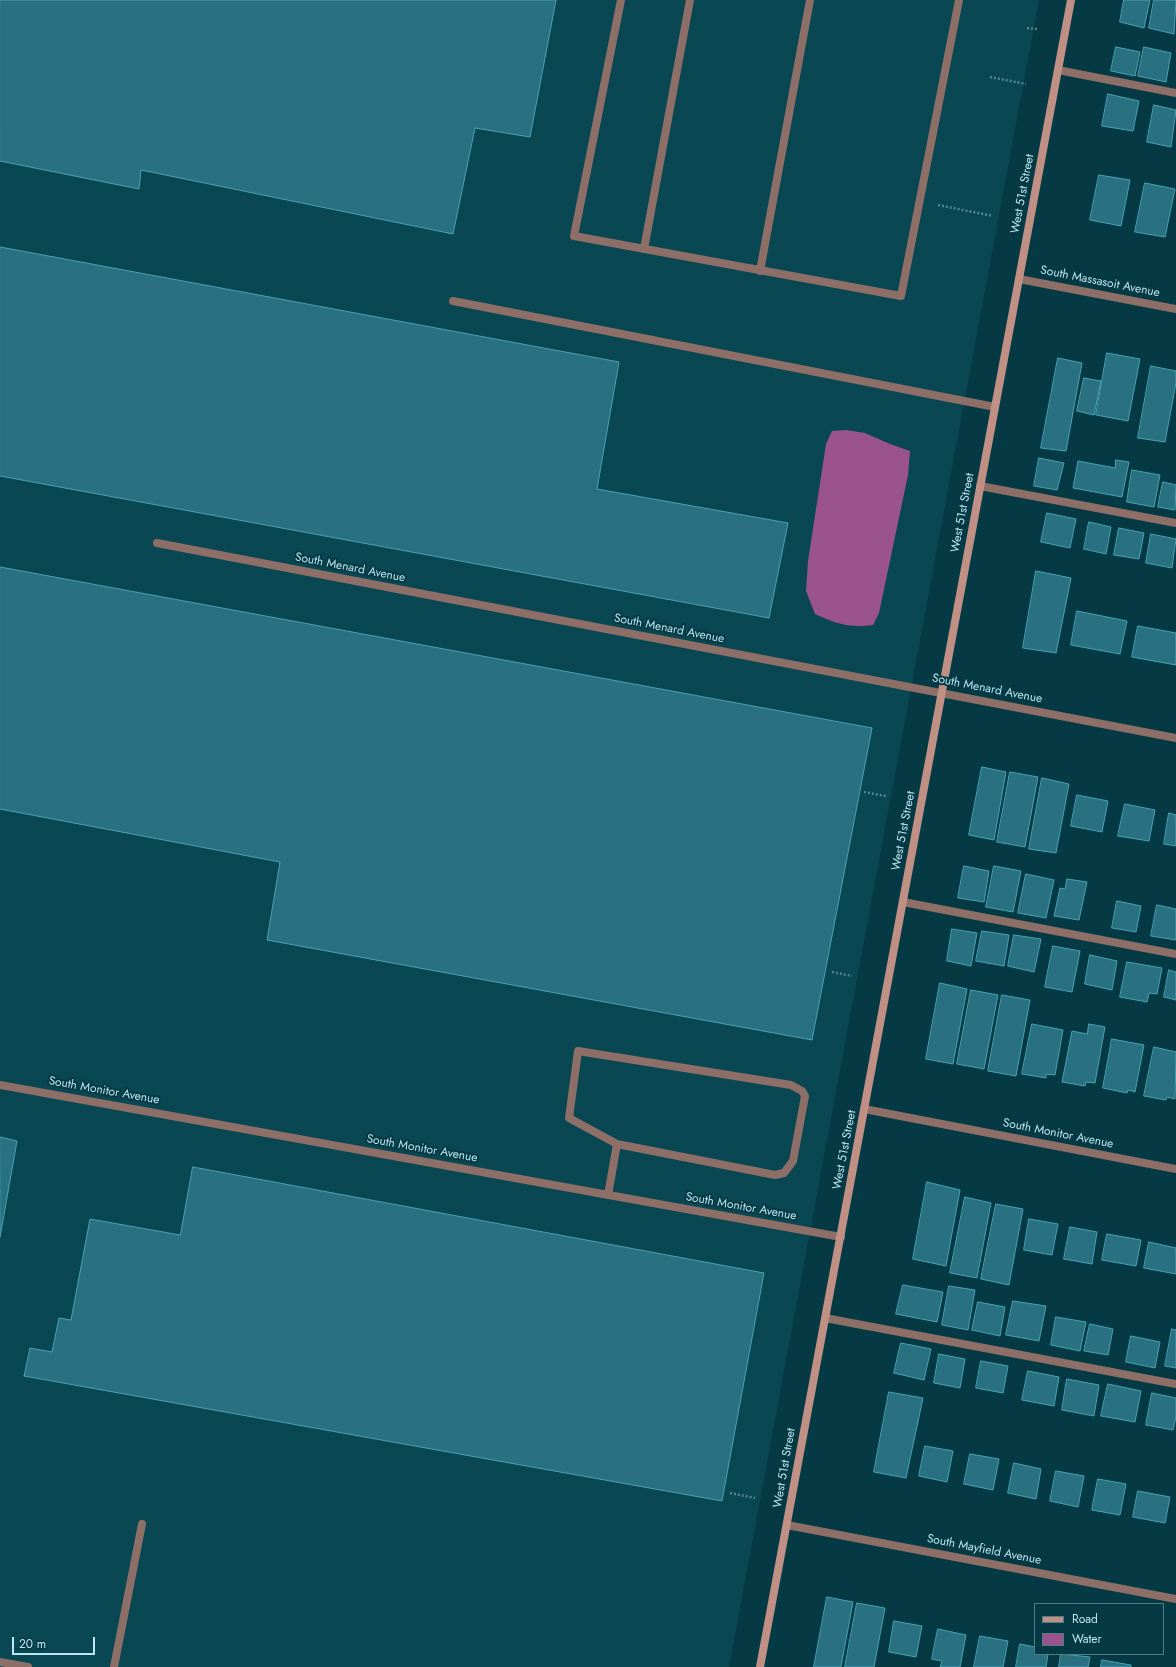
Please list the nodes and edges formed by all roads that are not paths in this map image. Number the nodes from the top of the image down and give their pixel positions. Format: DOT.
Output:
graph roads {
  1 [pos="621,0"];
  2 [pos="690,0"];
  3 [pos="810,0"];
  4 [pos="959,0"];
  5 [pos="1071,0"];
  6 [pos="1058,70"];
  7 [pos="1176,93"];
  8 [pos="644,249"];
  9 [pos="760,271"];
  10 [pos="1019,279"];
  11 [pos="453,301"];
  12 [pos="1176,309"];
  13 [pos="995,407"];
  14 [pos="980,486"];
  15 [pos="1176,524"];
  16 [pos="156,543"];
  17 [pos="942,693"];
  18 [pos="1176,738"];
  19 [pos="903,902"];
  20 [pos="1176,954"];
  21 [pos="0,1085"];
  22 [pos="864,1110"];
  23 [pos="617,1144"];
  24 [pos="1176,1169"];
  25 [pos="608,1195"];
  26 [pos="840,1237"];
  27 [pos="825,1318"];
  28 [pos="1176,1384"];
  29 [pos="142,1524"];
  30 [pos="787,1525"];
  31 [pos="1176,1599"];
  32 [pos="0,1662"];
  33 [pos="28,1667"];
  34 [pos="114,1667"];
  35 [pos="760,1667"];
  1 -- 8 [label="street"];
  2 -- 8 [label="street"];
  3 -- 9 [label="street"];
  4 -- 9 [label="street"];
  5 -- 6 [label="street, West 51st Street"];
  6 -- 7 [label="street"];
  6 -- 10 [label="street, West 51st Street"];
  8 -- 9 [label="street"];
  10 -- 12 [label="street, South Massasoit Avenue"];
  10 -- 13 [label="street, West 51st Street"];
  11 -- 13 [label="street"];
  13 -- 14 [label="street, West 51st Street"];
  14 -- 15 [label="street"];
  14 -- 17 [label="street, West 51st Street"];
  16 -- 17 [label="street, South Menard Avenue"];
  17 -- 18 [label="street, South Menard Avenue"];
  17 -- 19 [label="street, West 51st Street"];
  19 -- 20 [label="street"];
  19 -- 22 [label="street, West 51st Street"];
  21 -- 25 [label="street, South Monitor Avenue"];
  22 -- 24 [label="street, South Monitor Avenue"];
  22 -- 26 [label="street, West 51st Street"];
  23 -- 23 [label="street"];
  23 -- 25 [label="street"];
  25 -- 26 [label="street, South Monitor Avenue"];
  26 -- 27 [label="street, West 51st Street"];
  27 -- 28 [label="street"];
  27 -- 30 [label="street, West 51st Street"];
  29 -- 34 [label="street"];
  30 -- 31 [label="street, South Mayfield Avenue"];
  30 -- 35 [label="street, West 51st Street"];
  32 -- 33 [label="street"];
}
